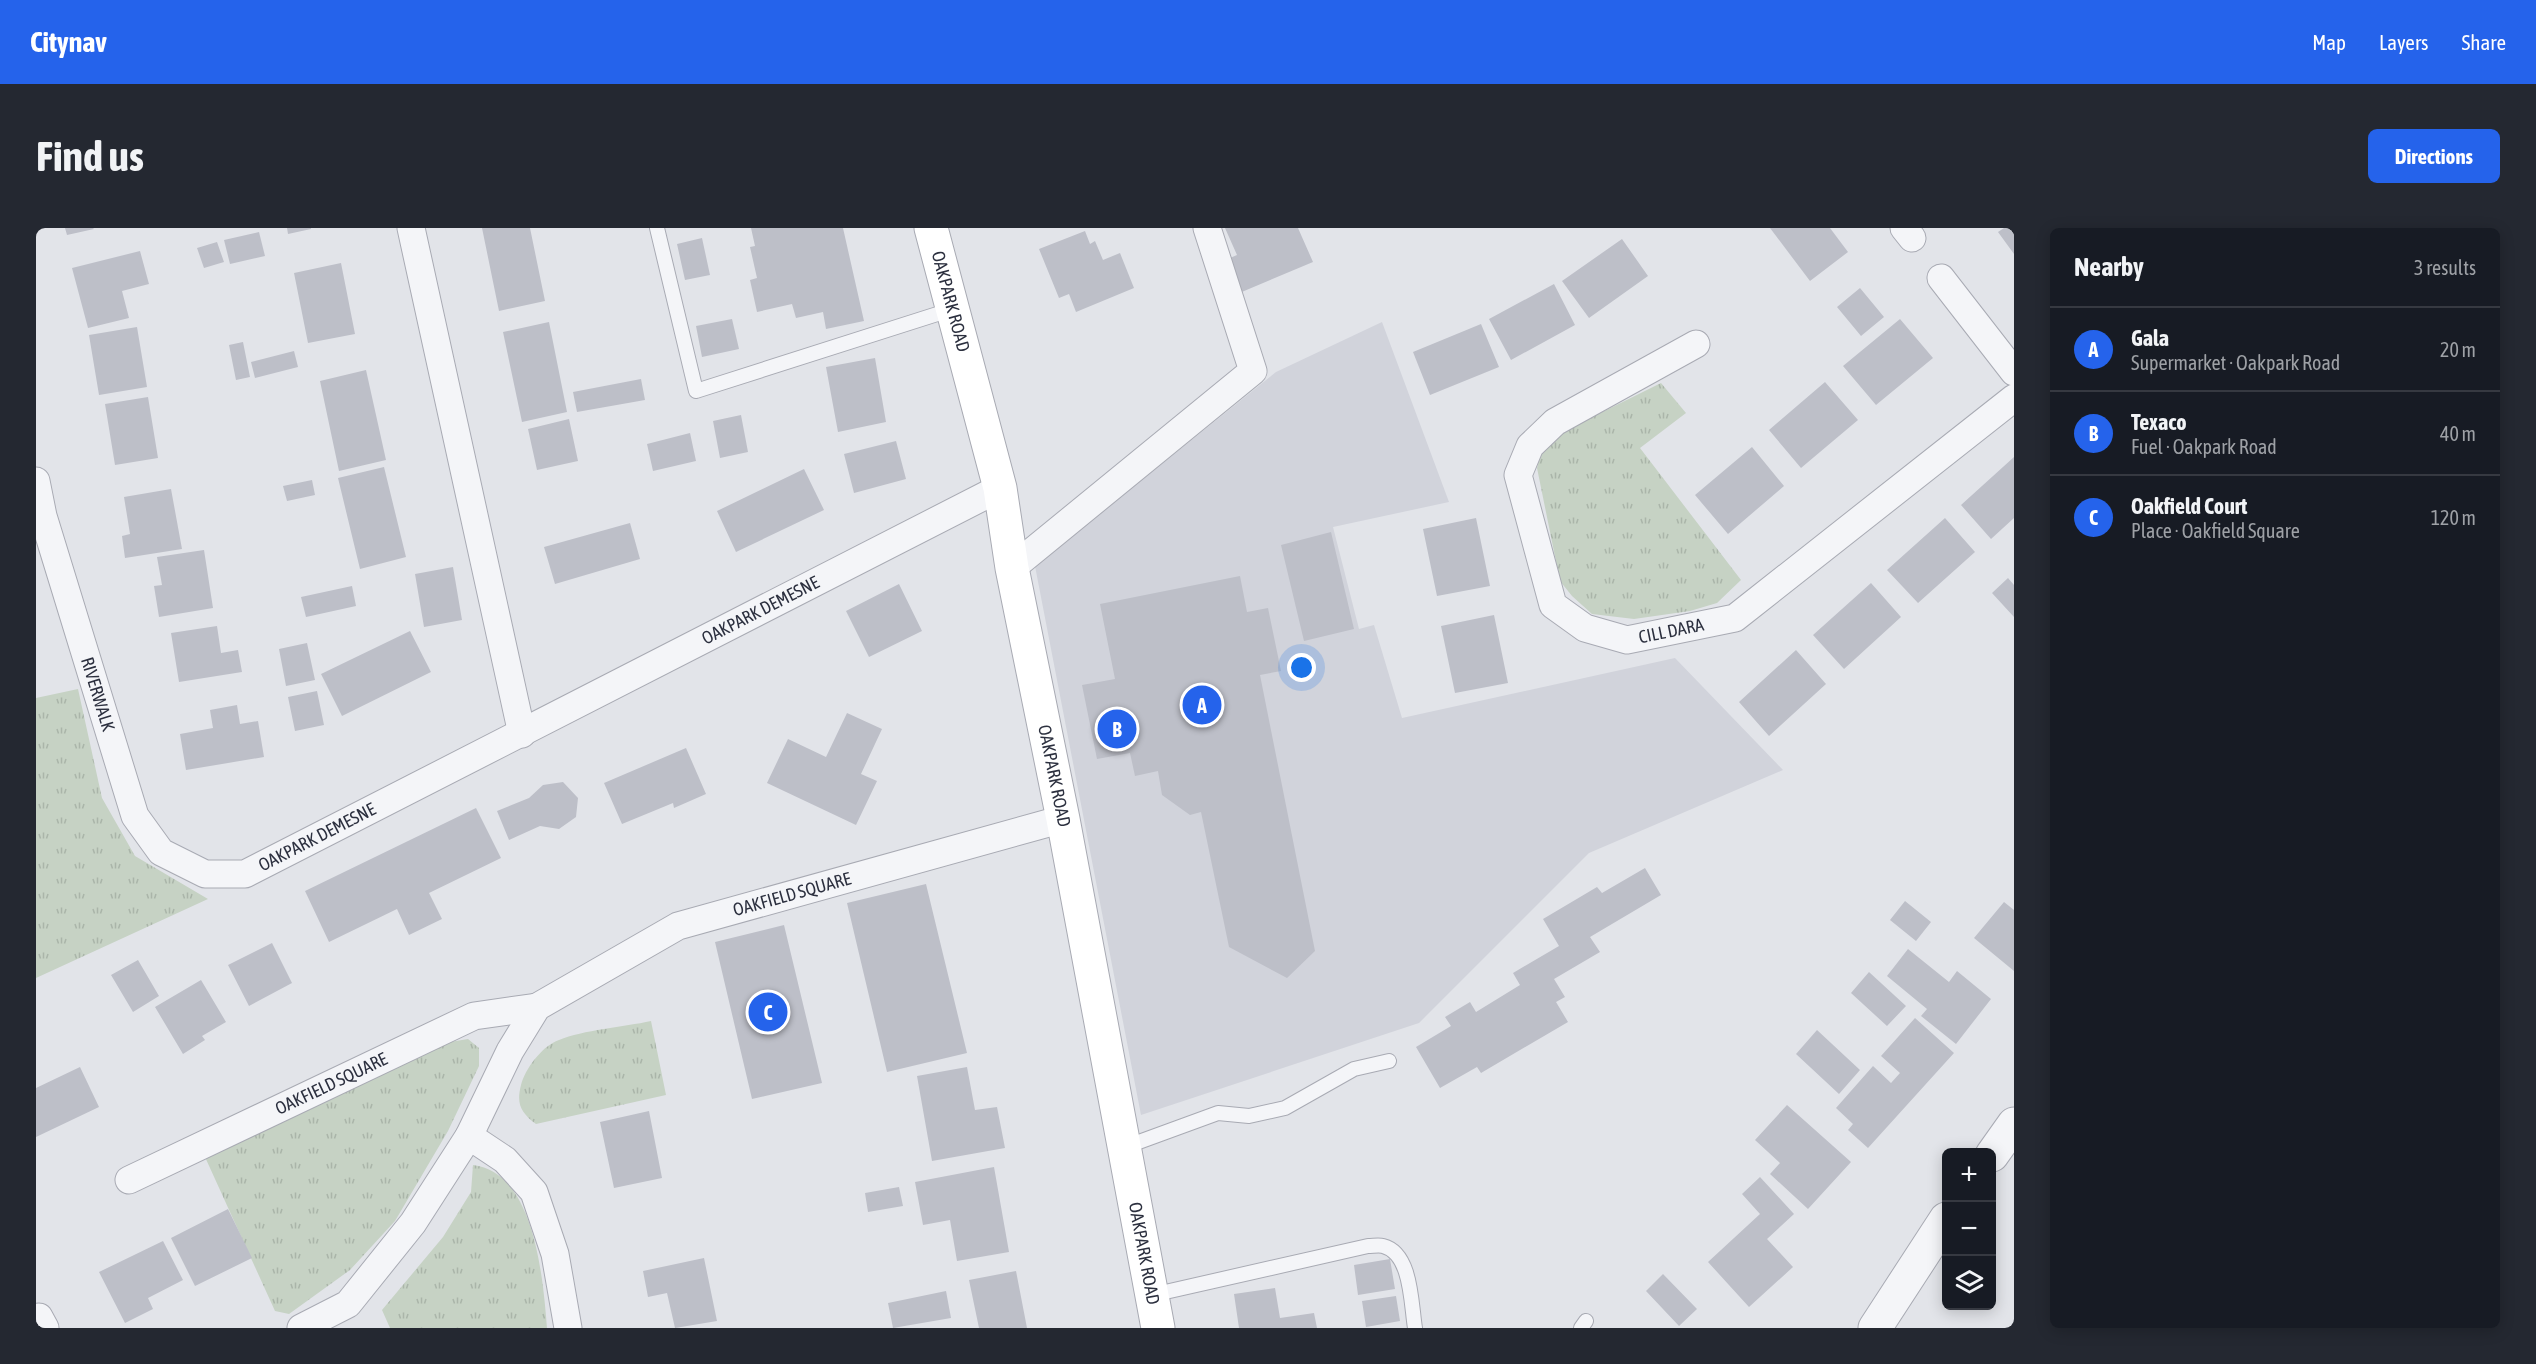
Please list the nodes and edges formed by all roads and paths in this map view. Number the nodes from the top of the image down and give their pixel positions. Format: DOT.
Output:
graph roads {
  1 [pos="411,228"];
  2 [pos="657,228"];
  3 [pos="931,228"];
  4 [pos="1207,228"];
  5 [pos="1941,278"];
  6 [pos="952,309"];
  7 [pos="1696,344"];
  8 [pos="2014,372"];
  9 [pos="2014,398"];
  10 [pos="36,481"];
  11 [pos="1000,488"];
  12 [pos="1012,568"];
  13 [pos="522,734"];
  14 [pos="1063,819"];
  15 [pos="205,874"];
  16 [pos="537,1007"];
  17 [pos="1389,1061"];
  18 [pos="2014,1124"];
  19 [pos="469,1136"];
  20 [pos="1125,1148"];
  21 [pos="1996,1149"];
  22 [pos="129,1180"];
  23 [pos="1942,1227"];
  24 [pos="1152,1295"];
  25 [pos="301,1328"];
  26 [pos="568,1328"];
  27 [pos="1158,1328"];
  28 [pos="1415,1328"];
  29 [pos="1875,1328"];
  1 -- 13 [label="street"];
  2 -- 6 [label="lane"];
  3 -- 6 [label="main road, OAKPARK ROAD"];
  4 -- 12 [label="street"];
  5 -- 8 [label="street"];
  6 -- 11 [label="main road, OAKPARK ROAD"];
  7 -- 9 [label="street, CILL DARA"];
  10 -- 15 [label="street, RIVERWALK"];
  11 -- 12 [label="main road, OAKPARK ROAD"];
  11 -- 13 [label="street, OAKPARK DEMESNE"];
  12 -- 14 [label="main road, OAKPARK ROAD"];
  13 -- 15 [label="street, OAKPARK DEMESNE"];
  14 -- 16 [label="street, OAKFIELD SQUARE"];
  14 -- 20 [label="main road, OAKPARK ROAD"];
  16 -- 19 [label="street, OAKFIELD SQUARE"];
  16 -- 22 [label="street, OAKFIELD SQUARE"];
  17 -- 20 [label="lane"];
  18 -- 21 [label="street"];
  19 -- 25 [label="street, OAKFIELD SQUARE"];
  19 -- 26 [label="street"];
  20 -- 24 [label="main road, OAKPARK ROAD"];
  23 -- 29 [label="street"];
  24 -- 27 [label="main road, OAKPARK ROAD"];
  24 -- 28 [label="lane"];
}
